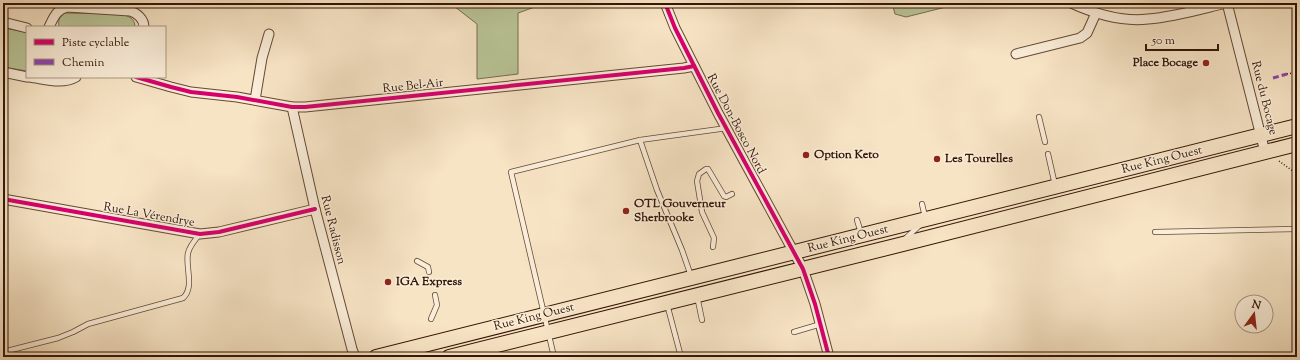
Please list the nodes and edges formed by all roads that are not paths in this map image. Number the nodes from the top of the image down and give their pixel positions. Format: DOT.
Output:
graph roads {
  1 [pos="665,3"];
  2 [pos="1071,3"];
  3 [pos="1226,3"];
  4 [pos="1096,13"];
  5 [pos="3,22"];
  6 [pos="50,26"];
  7 [pos="144,26"];
  8 [pos="26,28"];
  9 [pos="269,34"];
  10 [pos="1016,54"];
  11 [pos="694,66"];
  12 [pos="3,72"];
  13 [pos="26,77"];
  14 [pos="35,78"];
  15 [pos="74,78"];
  16 [pos="139,78"];
  17 [pos="254,100"];
  18 [pos="292,107"];
  19 [pos="1039,117"];
  20 [pos="1297,126"];
  21 [pos="727,128"];
  22 [pos="1261,135"];
  23 [pos="640,140"];
  24 [pos="1045,142"];
  25 [pos="1297,144"];
  26 [pos="1266,152"];
  27 [pos="1048,154"];
  28 [pos="1067,191"];
  29 [pos="732,194"];
  30 [pos="3,199"];
  31 [pos="922,204"];
  32 [pos="315,209"];
  33 [pos="926,219"];
  34 [pos="857,220"];
  35 [pos="1297,229"];
  36 [pos="1155,232"];
  37 [pos="200,234"];
  38 [pos="861,235"];
  39 [pos="899,245"];
  40 [pos="713,247"];
  41 [pos="794,252"];
  42 [pos="417,261"];
  43 [pos="803,269"];
  44 [pos="429,272"];
  45 [pos="692,278"];
  46 [pos="435,295"];
  47 [pos="696,295"];
  48 [pos="666,302"];
  49 [pos="544,315"];
  50 [pos="431,319"];
  51 [pos="702,320"];
  52 [pos="821,324"];
  53 [pos="548,332"];
  54 [pos="794,332"];
  55 [pos="3,352"];
  56 [pos="355,357"];
  57 [pos="376,357"];
  58 [pos="449,357"];
  59 [pos="554,357"];
  60 [pos="681,357"];
  61 [pos="829,357"];
  1 -- 11 [label="street, Rue Don-Bosco Nord"];
  2 -- 4 [label="street"];
  3 -- 4 [label="street"];
  3 -- 22 [label="street, Rue du Bocage"];
  4 -- 10 [label="street"];
  5 -- 8 [label="street"];
  6 -- 7 [label="street"];
  9 -- 17 [label="street"];
  11 -- 18 [label="street, Rue Bel-Air"];
  11 -- 21 [label="street, Rue Don-Bosco Nord"];
  12 -- 13 [label="street"];
  14 -- 15 [label="street"];
  16 -- 17 [label="street, Rue Bel-Air"];
  17 -- 18 [label="street, Rue Bel-Air"];
  18 -- 32 [label="street, Rue Radisson"];
  19 -- 24 [label="lane"];
  20 -- 22 [label="main road, Rue King Ouest"];
  21 -- 23 [label="lane"];
  21 -- 41 [label="street, Rue Don-Bosco Nord"];
  22 -- 26 [label="street, Rue du Bocage"];
  22 -- 28 [label="main road, Rue King Ouest"];
  23 -- 45 [label="lane"];
  23 -- 49 [label="lane"];
  25 -- 26 [label="main road, Rue King Ouest"];
  26 -- 28 [label="main road, Rue King Ouest"];
  27 -- 28 [label="lane"];
  28 -- 33 [label="main road, Rue King Ouest"];
  28 -- 39 [label="main road, Rue King Ouest"];
  29 -- 40 [label="lane"];
  30 -- 37 [label="street, Rue La Vérendrye"];
  31 -- 33 [label="lane"];
  32 -- 37 [label="street, Rue La Vérendrye"];
  32 -- 56 [label="street, Rue Radisson"];
  33 -- 38 [label="main road, Rue King Ouest"];
  33 -- 39 [label="lane"];
  34 -- 38 [label="lane"];
  35 -- 36 [label="lane"];
  37 -- 55 [label="lane"];
  38 -- 41 [label="main road, Rue King Ouest"];
  39 -- 43 [label="main road, Rue King Ouest"];
  41 -- 43 [label="street, Rue Don-Bosco Nord"];
  41 -- 45 [label="main road, Rue King Ouest"];
  42 -- 44 [label="lane"];
  43 -- 47 [label="main road, Rue King Ouest"];
  43 -- 52 [label="street, Rue Don-Bosco Nord"];
  45 -- 49 [label="main road, Rue King Ouest"];
  46 -- 50 [label="lane"];
  47 -- 48 [label="main road, Rue King Ouest"];
  47 -- 51 [label="lane"];
  48 -- 53 [label="main road, Rue King Ouest"];
  48 -- 60 [label="lane"];
  49 -- 53 [label="lane"];
  49 -- 57 [label="main road, Rue King Ouest"];
  52 -- 54 [label="lane"];
  52 -- 61 [label="street, Rue Don-Bosco Nord"];
  53 -- 58 [label="main road, Rue King Ouest"];
  53 -- 59 [label="lane"];
}
